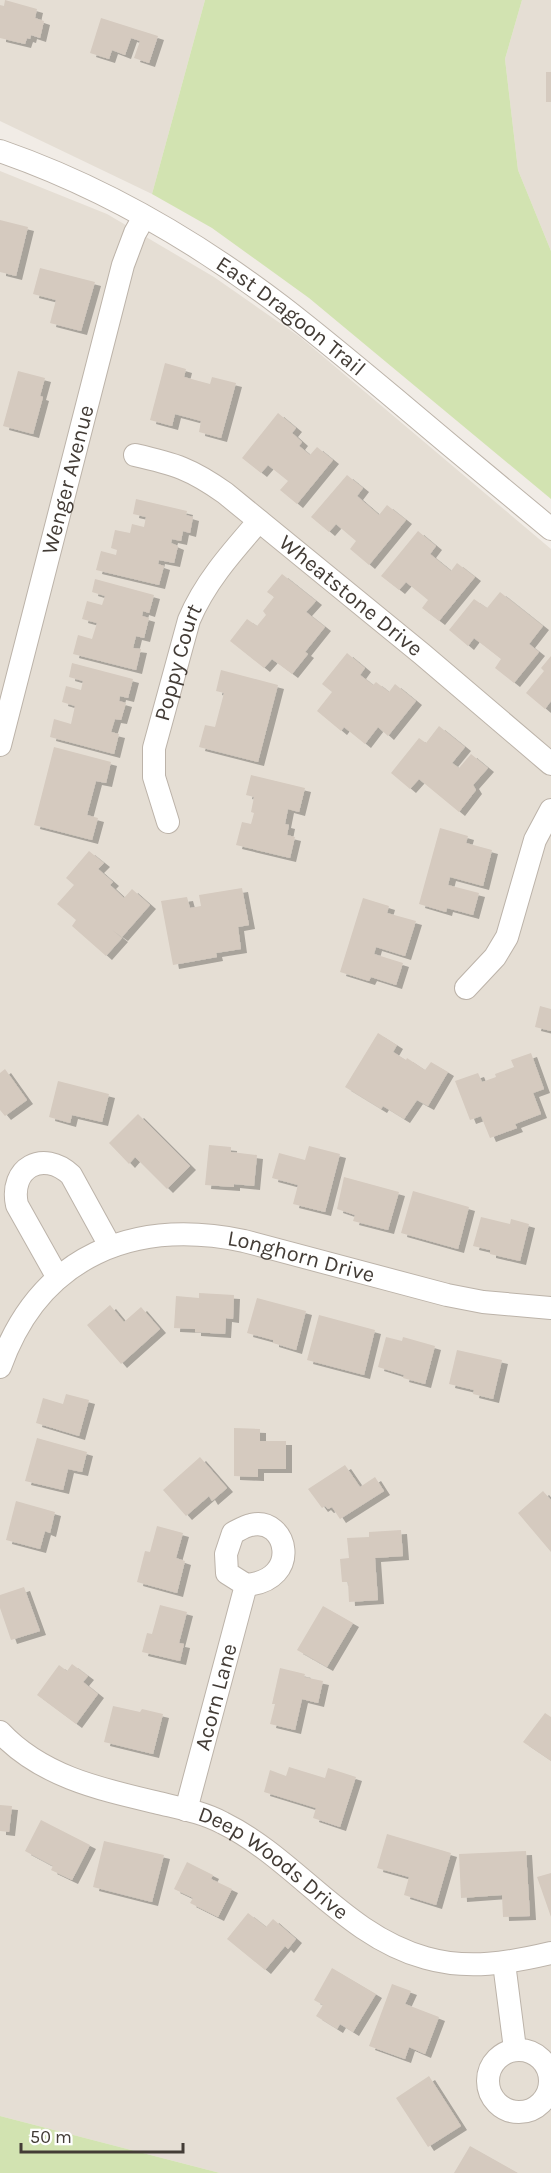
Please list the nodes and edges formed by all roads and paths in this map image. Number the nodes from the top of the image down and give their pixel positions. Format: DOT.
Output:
graph roads {
  1 [pos="0,151"];
  2 [pos="144,217"];
  3 [pos="135,455"];
  4 [pos="259,521"];
  5 [pos="551,529"];
  6 [pos="0,745"];
  7 [pos="551,764"];
  8 [pos="551,810"];
  9 [pos="168,822"];
  10 [pos="466,988"];
  11 [pos="110,1246"];
  12 [pos="58,1278"];
  13 [pos="551,1308"];
  14 [pos="0,1367"];
  15 [pos="246,1585"];
  16 [pos="0,1732"];
  17 [pos="186,1810"];
  18 [pos="551,1953"];
  19 [pos="504,1963"];
  20 [pos="515,2049"];
  1 -- 2 [label="street, East Dragoon Trail"];
  2 -- 5 [label="street, East Dragoon Trail"];
  2 -- 6 [label="street, Wenger Avenue"];
  3 -- 4 [label="street, Wheatstone Drive"];
  4 -- 7 [label="street, Wheatstone Drive"];
  4 -- 9 [label="street, Poppy Court"];
  8 -- 10 [label="street"];
  11 -- 12 [label="street, Longhorn Drive"];
  11 -- 12 [label="street"];
  11 -- 13 [label="street, Longhorn Drive"];
  12 -- 14 [label="street, Longhorn Drive"];
  15 -- 17 [label="street, Acorn Lane"];
  16 -- 17 [label="street, Deep Woods Drive"];
  17 -- 19 [label="street, Deep Woods Drive"];
  18 -- 19 [label="street, Deep Woods Drive"];
  19 -- 20 [label="street"];
}
